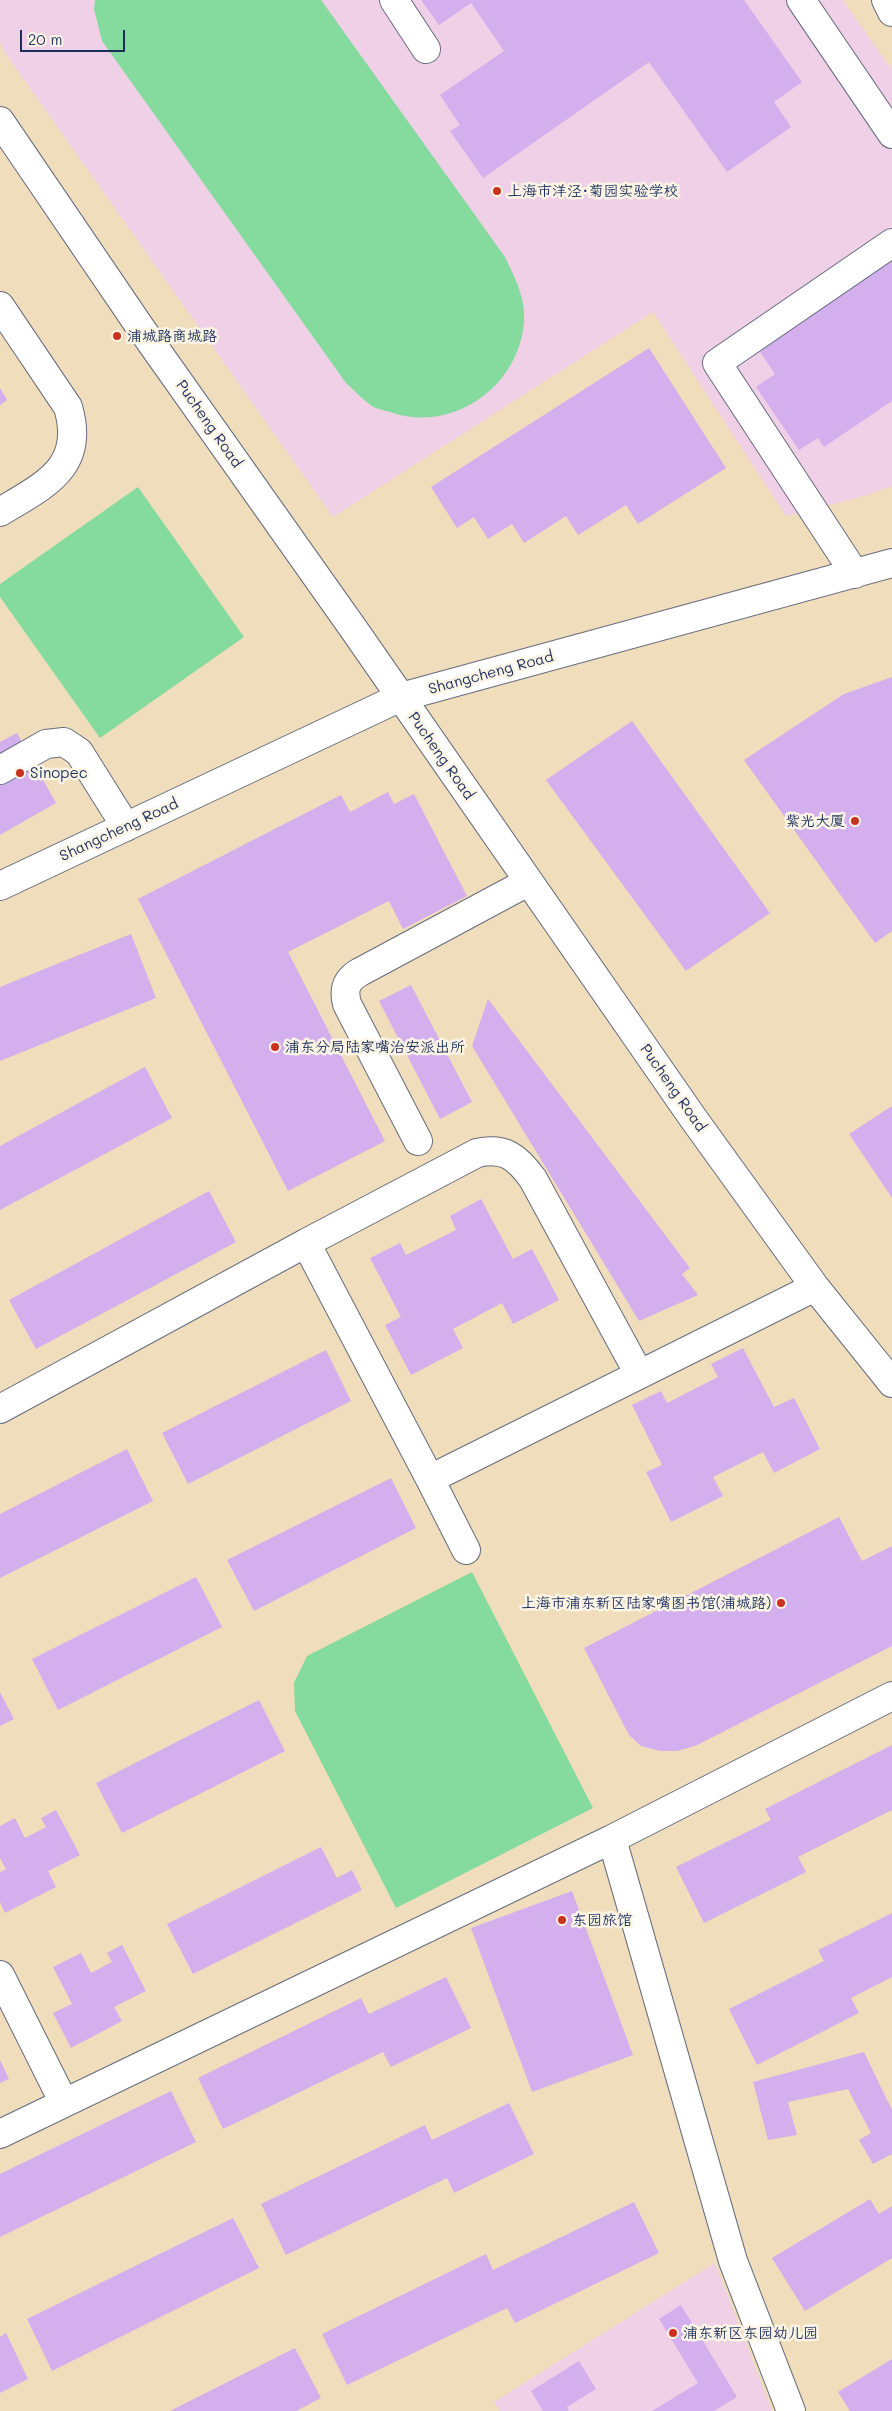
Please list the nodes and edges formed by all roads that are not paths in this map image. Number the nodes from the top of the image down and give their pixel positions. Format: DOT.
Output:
graph roads {
  1 [pos="394,0"];
  2 [pos="801,0"];
  3 [pos="426,49"];
  4 [pos="0,121"];
  5 [pos="892,134"];
  6 [pos="892,243"];
  7 [pos="0,306"];
  8 [pos="0,512"];
  9 [pos="892,563"];
  10 [pos="856,574"];
  11 [pos="401,697"];
  12 [pos="0,770"];
  13 [pos="126,827"];
  14 [pos="528,882"];
  15 [pos="0,886"];
  16 [pos="418,1141"];
  17 [pos="306,1243"];
  18 [pos="815,1287"];
  19 [pos="639,1374"];
  20 [pos="892,1383"];
  21 [pos="0,1408"];
  22 [pos="430,1479"];
  23 [pos="466,1550"];
  24 [pos="892,1696"];
  25 [pos="612,1839"];
  26 [pos="0,1975"];
  27 [pos="64,2103"];
  28 [pos="0,2134"];
  29 [pos="791,2411"];
  1 -- 3 [label="street"];
  2 -- 5 [label="street"];
  4 -- 11 [label="street, Pucheng Road"];
  6 -- 10 [label="street"];
  7 -- 8 [label="street"];
  9 -- 10 [label="street, Shangcheng Road"];
  10 -- 11 [label="street, Shangcheng Road"];
  11 -- 13 [label="street, Shangcheng Road"];
  11 -- 14 [label="street, Pucheng Road"];
  12 -- 13 [label="street"];
  13 -- 15 [label="street, Shangcheng Road"];
  14 -- 16 [label="street"];
  14 -- 18 [label="street, Pucheng Road"];
  17 -- 19 [label="street"];
  17 -- 21 [label="street"];
  17 -- 22 [label="street"];
  18 -- 19 [label="street"];
  18 -- 20 [label="street, Pucheng Road"];
  19 -- 22 [label="street"];
  22 -- 23 [label="street"];
  24 -- 25 [label="street"];
  25 -- 27 [label="street"];
  25 -- 29 [label="street"];
  26 -- 27 [label="street"];
  27 -- 28 [label="street"];
}
